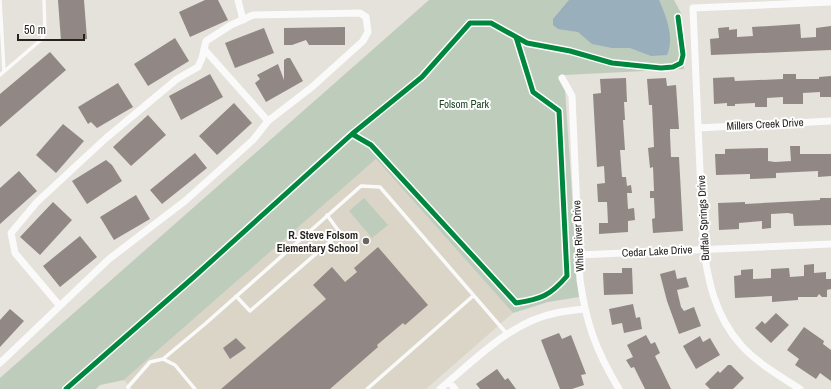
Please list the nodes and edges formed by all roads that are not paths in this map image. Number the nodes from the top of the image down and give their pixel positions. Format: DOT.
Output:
graph roads {
  1 [pos="0,0"];
  2 [pos="44,0"];
  3 [pos="238,0"];
  4 [pos="831,2"];
  5 [pos="243,20"];
  6 [pos="204,49"];
  7 [pos="4,71"];
  8 [pos="0,75"];
  9 [pos="562,78"];
  10 [pos="268,121"];
  11 [pos="831,121"];
  12 [pos="698,128"];
  13 [pos="327,215"];
  14 [pos="831,244"];
  15 [pos="704,249"];
  16 [pos="578,255"];
  17 [pos="236,296"];
  18 [pos="473,296"];
  19 [pos="59,305"];
  20 [pos="584,309"];
  21 [pos="507,335"];
  22 [pos="163,359"];
  23 [pos="0,363"];
  24 [pos="449,382"];
  25 [pos="128,389"];
  26 [pos="196,389"];
  27 [pos="367,389"];
  28 [pos="440,389"];
  29 [pos="455,389"];
  30 [pos="619,389"];
  31 [pos="800,389"];
  1 -- 7 [label="lane"];
  2 -- 7 [label="lane"];
  3 -- 5 [label="street"];
  4 -- 12 [label="street, Buffalo Springs Drive"];
  5 -- 6 [label="street"];
  5 -- 10 [label="street"];
  6 -- 10 [label="street"];
  6 -- 19 [label="street"];
  7 -- 8 [label="lane"];
  9 -- 16 [label="street, White River Drive"];
  10 -- 19 [label="street"];
  11 -- 12 [label="street, Millers Creek Drive"];
  12 -- 15 [label="street, Buffalo Springs Drive"];
  13 -- 17 [label="lane"];
  13 -- 17 [label="lane"];
  13 -- 18 [label="lane"];
  14 -- 15 [label="street, Cedar Lake Drive"];
  15 -- 16 [label="street, Cedar Lake Drive"];
  15 -- 31 [label="street, Buffalo Springs Drive"];
  16 -- 20 [label="street, White River Drive"];
  17 -- 22 [label="lane"];
  18 -- 21 [label="lane"];
  18 -- 27 [label="lane"];
  19 -- 23 [label="street"];
  20 -- 21 [label="street"];
  20 -- 30 [label="street, White River Drive"];
  21 -- 24 [label="street"];
  22 -- 25 [label="lane"];
  22 -- 26 [label="lane"];
  24 -- 28 [label="street"];
  24 -- 29 [label="street"];
}
